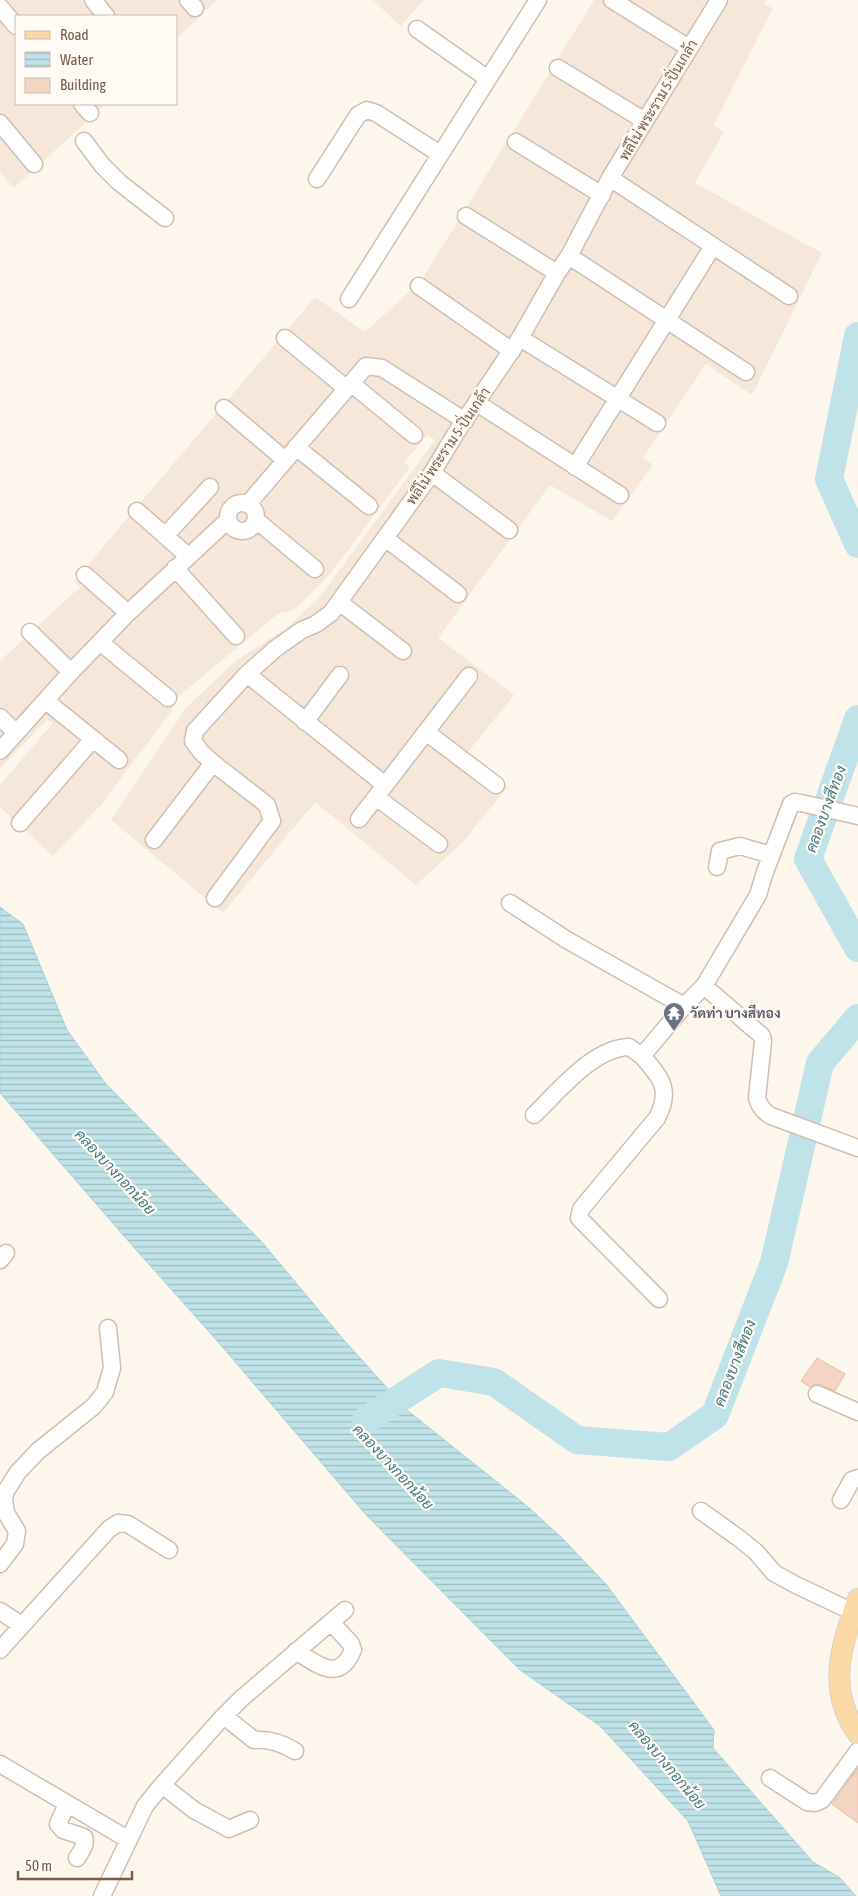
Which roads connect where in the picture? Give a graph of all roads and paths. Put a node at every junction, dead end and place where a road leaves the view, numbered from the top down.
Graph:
1 (93, 0) edge
2 (537, 0) edge
3 (612, 0) edge
4 (719, 0) edge
5 (0, 7) edge
6 (105, 15) edge
7 (15, 25) edge
8 (417, 29) dead end
9 (689, 48) junction
10 (558, 68) dead end
11 (488, 79) junction
12 (645, 121) junction
13 (0, 123) edge
14 (84, 142) dead end
15 (516, 142) dead end
16 (440, 154) junction
17 (34, 164) dead end
18 (610, 178) junction
19 (317, 179) dead end
20 (602, 195) junction
21 (466, 216) dead end
22 (165, 218) dead end
23 (713, 246) junction
24 (569, 256) junction
25 (557, 273) junction
26 (419, 286) dead end
27 (789, 296) dead end
28 (349, 299) dead end
29 (666, 319) junction
30 (285, 338) dead end
31 (516, 344) junction
32 (746, 372) dead end
33 (349, 386) junction
34 (617, 398) junction
35 (477, 403) junction
36 (224, 408) dead end
37 (465, 421) junction
38 (657, 423) dead end
39 (414, 435) dead end
40 (296, 447) junction
41 (285, 460) junction
42 (576, 467) junction
43 (432, 473) junction
44 (210, 487) dead end
45 (620, 495) dead end
46 (248, 504) junction
47 (369, 506) dead end
48 (137, 511) dead end
49 (228, 520) junction
50 (256, 520) junction
51 (509, 530) dead end
52 (165, 536) junction
53 (385, 538) junction
54 (188, 556) junction
55 (175, 568) junction
56 (315, 569) dead end
57 (85, 575) dead end
58 (458, 594) dead end
59 (339, 602) junction
60 (128, 614) junction
61 (30, 632) dead end
62 (236, 636) dead end
63 (101, 643) junction
64 (404, 651) dead end
65 (71, 672) junction
66 (247, 674) junction
67 (340, 675) dead end
68 (469, 676) dead end
69 (168, 698) dead end
70 (46, 701) junction
71 (0, 717) edge
72 (305, 722) junction
73 (426, 732) junction
74 (16, 733) junction
75 (93, 739) junction
76 (0, 751) edge
77 (119, 760) dead end
78 (213, 763) junction
79 (496, 785) dead end
80 (381, 791) junction
81 (858, 816) edge
82 (359, 819) dead end
83 (20, 823) dead end
84 (154, 840) dead end
85 (439, 844) dead end
86 (772, 855) junction
87 (717, 867) dead end
88 (215, 898) dead end
89 (510, 903) dead end
90 (704, 986) junction
91 (684, 1006) junction
92 (642, 1056) junction
93 (534, 1115) dead end
94 (858, 1148) edge
95 (659, 1299) dead end
96 (108, 1328) dead end
97 (817, 1394) dead end
98 (858, 1412) edge
99 (858, 1478) edge
100 (841, 1500) dead end
101 (701, 1510) dead end
102 (169, 1550) dead end
103 (0, 1564) edge
104 (856, 1606) edge
105 (345, 1610) dead end
106 (0, 1611) edge
107 (331, 1622) junction
108 (22, 1625) junction
109 (0, 1650) edge
110 (296, 1651) junction
111 (224, 1716) junction
112 (858, 1734) edge
113 (295, 1751) dead end
114 (858, 1751) edge
115 (0, 1764) edge
116 (770, 1778) dead end
117 (162, 1785) junction
118 (67, 1804) junction
119 (250, 1820) dead end
120 (129, 1840) junction
121 (77, 1858) dead end
122 (102, 1896) edge

1 - 6 street
2 - 11 street
3 - 9 street
4 - 9 street, พลีโน่ พระราม 5-ปิ่นเกล้า
5 - 7 street
8 - 11 street
9 - 12 street, พลีโน่ พระราม 5-ปิ่นเกล้า
10 - 12 street
11 - 16 street
12 - 18 street, พลีโน่ พระราม 5-ปิ่นเกล้า
13 - 17 street
14 - 22 street
15 - 20 street
16 - 19 street
16 - 28 street
18 - 20 street, พลีโน่ พระราม 5-ปิ่นเกล้า
18 - 23 street
20 - 24 street, พลีโน่ พระราม 5-ปิ่นเกล้า
21 - 25 street
23 - 27 street
23 - 29 street
24 - 25 street, พลีโน่ พระราม 5-ปิ่นเกล้า
24 - 29 street
25 - 31 street, พลีโน่ พระราม 5-ปิ่นเกล้า
26 - 31 street
29 - 32 street
29 - 34 street
30 - 33 street
31 - 34 street
31 - 35 street, พลีโน่ พระราม 5-ปิ่นเกล้า
33 - 37 street
33 - 39 street
33 - 40 street
34 - 38 street
34 - 42 street
35 - 37 street, พลีโน่ พระราม 5-ปิ่นเกล้า
35 - 42 street
36 - 41 street
37 - 43 street, พลีโน่ พระราม 5-ปิ่นเกล้า
40 - 41 street
40 - 47 street
41 - 46 street
42 - 45 street
43 - 51 street
43 - 53 street, พลีโน่ พระราม 5-ปิ่นเกล้า
44 - 52 street
46 - 49 street
46 - 50 street
48 - 52 street
49 - 50 street
49 - 54 street
50 - 56 street
52 - 54 street
53 - 58 street
53 - 59 street, พลีโน่ พระราม 5-ปิ่นเกล้า
54 - 55 street
55 - 60 street
55 - 62 street
57 - 60 street
59 - 64 street
59 - 66 street, พลีโน่ พระราม 5-ปิ่นเกล้า
60 - 63 street
61 - 65 street
63 - 65 street
63 - 69 street
65 - 70 street
66 - 72 street
66 - 78 street, พลีโน่ พระราม 5-ปิ่นเกล้า
67 - 72 street
68 - 73 street
70 - 74 street
70 - 75 street
71 - 74 street
72 - 80 street
73 - 79 street
73 - 80 street
74 - 76 street
75 - 77 street
75 - 83 street
78 - 84 street
78 - 88 street, พลีโน่ พระราม 5-ปิ่นเกล้า
80 - 82 street
80 - 85 street
81 - 86 street
86 - 87 street
86 - 90 street
89 - 91 street
90 - 91 street
90 - 94 street
91 - 92 street
92 - 93 street
92 - 95 street
96 - 103 street
97 - 98 street
99 - 100 street
101 - 104 street
102 - 108 street
104 - 112 main road
105 - 107 street
106 - 108 street
107 - 110 street
107 - 110 street
108 - 109 street
110 - 111 street
111 - 113 street
111 - 117 street
114 - 116 street
115 - 118 street
117 - 119 street
117 - 120 street
118 - 120 street
118 - 121 street
120 - 122 street

